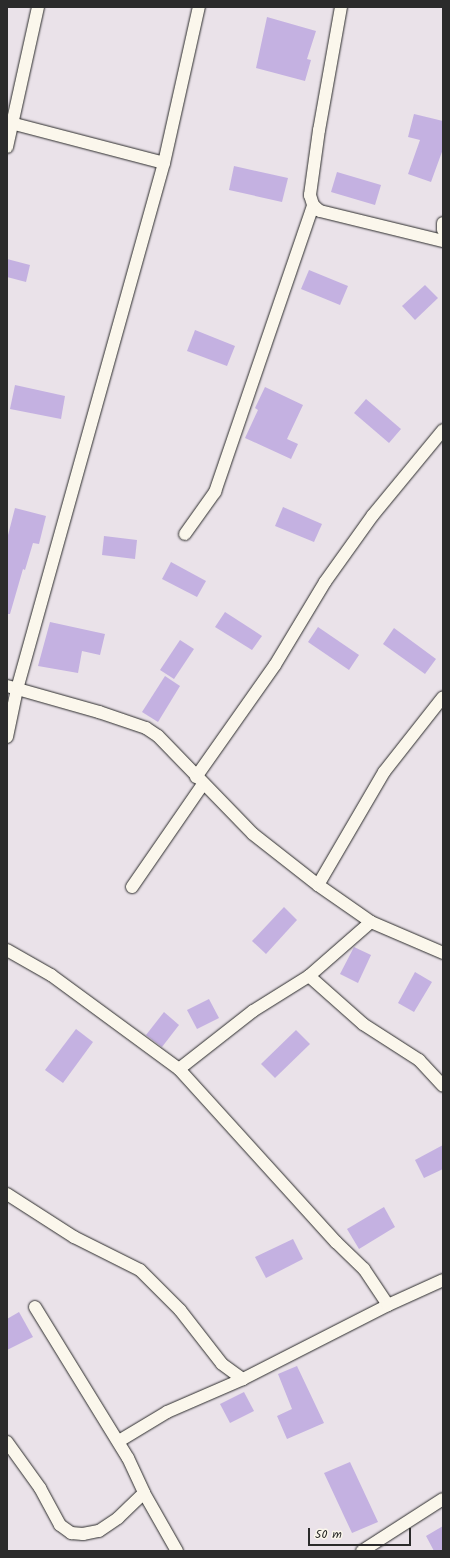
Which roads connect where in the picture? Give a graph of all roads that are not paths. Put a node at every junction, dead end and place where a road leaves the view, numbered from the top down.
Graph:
1 (38, 7) edge
2 (199, 7) edge
3 (341, 7) edge
4 (10, 123) edge
5 (7, 147) edge
6 (164, 163) junction
7 (313, 205) junction
8 (443, 223) edge
9 (443, 230) edge
10 (443, 241) edge
11 (443, 430) edge
12 (185, 534) dead end
13 (12, 688) edge
14 (443, 697) edge
15 (7, 737) edge
16 (200, 780) junction
17 (318, 885) junction
18 (132, 886) dead end
19 (370, 922) junction
20 (7, 950) edge
21 (442, 951) edge
22 (309, 976) junction
23 (179, 1069) junction
24 (443, 1086) edge
25 (7, 1194) edge
26 (443, 1280) edge
27 (388, 1305) junction
28 (35, 1307) dead end
29 (222, 1364) junction
30 (243, 1379) junction
31 (223, 1387) junction
32 (118, 1441) junction
33 (7, 1442) edge
34 (144, 1493) junction
35 (443, 1499) edge
36 (177, 1551) edge
37 (362, 1551) edge

1 - 4 street
2 - 6 street
3 - 7 street
4 - 5 street
4 - 6 street
6 - 13 street
7 - 10 street
7 - 12 street
8 - 9 street
11 - 16 street
13 - 15 street
13 - 16 street
14 - 17 street
16 - 17 street
16 - 18 street
17 - 19 street
19 - 21 street
19 - 22 street
20 - 23 street
22 - 23 street
22 - 24 street
23 - 27 street
25 - 29 street
26 - 27 street
27 - 30 street
28 - 32 street
29 - 30 street
29 - 31 street
30 - 31 street
31 - 32 street
32 - 34 street
33 - 34 street
34 - 36 street
35 - 37 street

